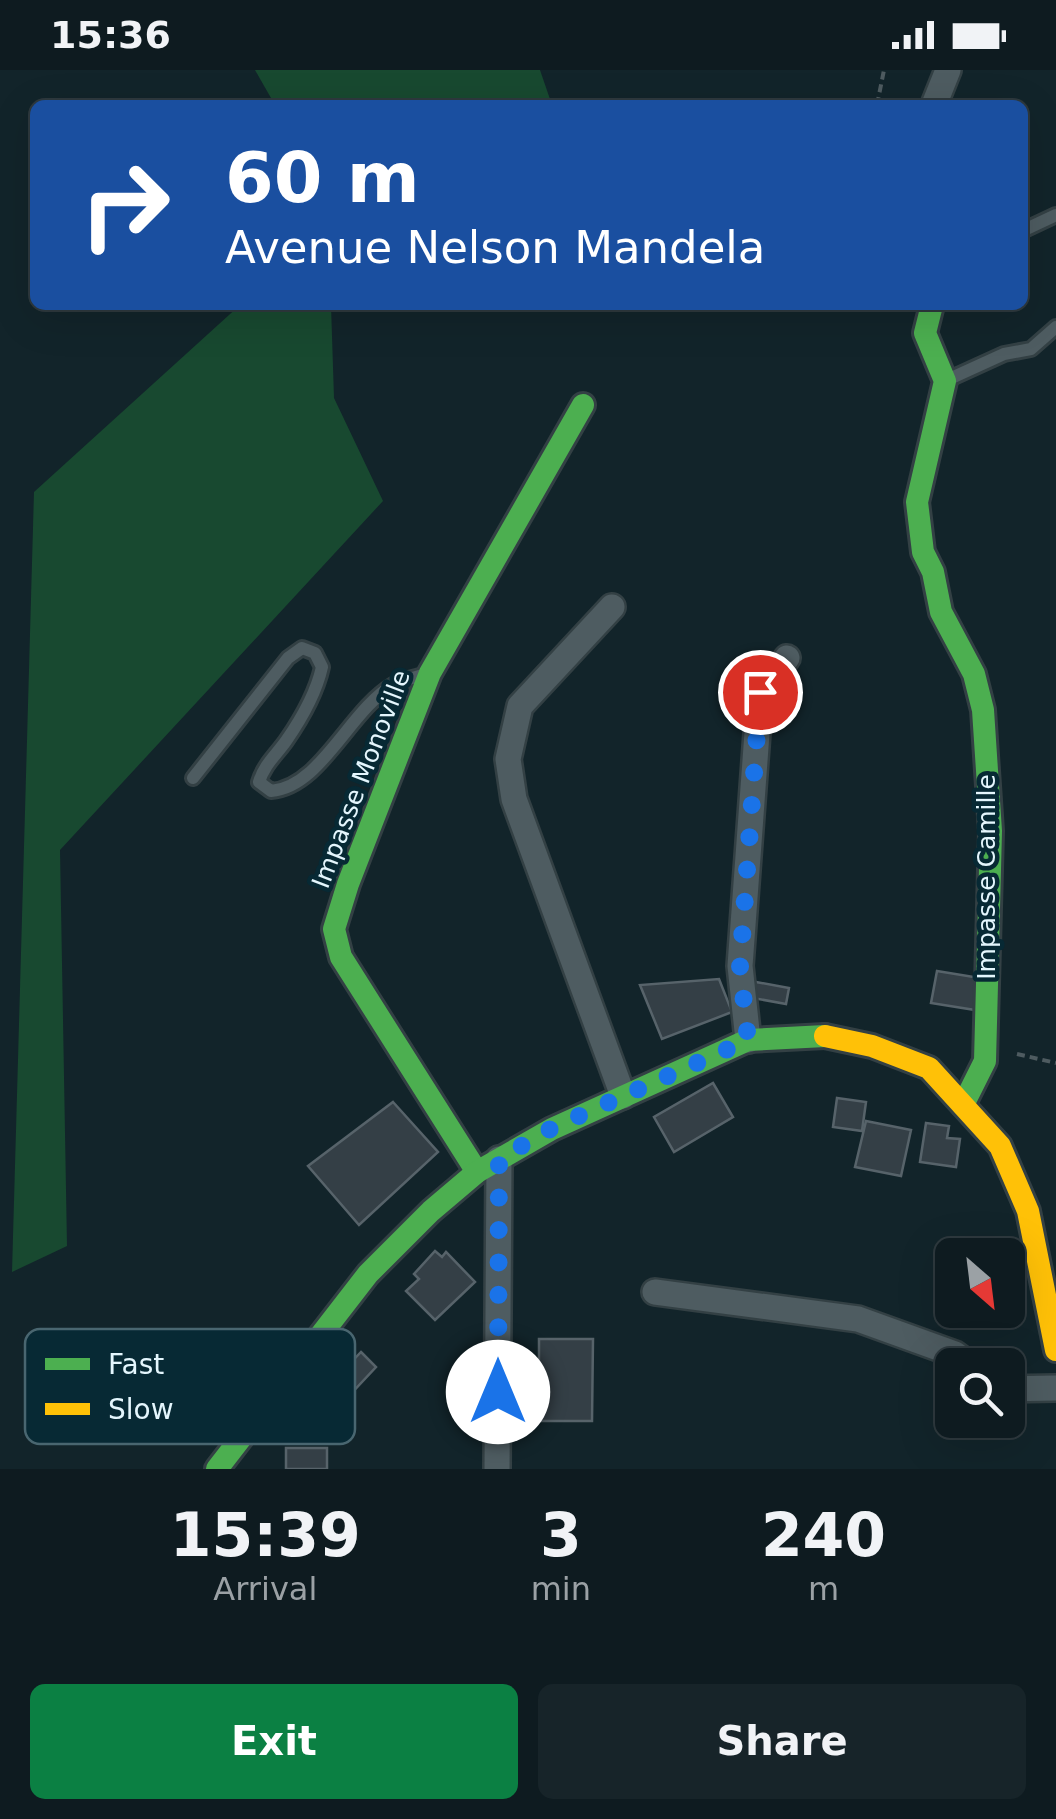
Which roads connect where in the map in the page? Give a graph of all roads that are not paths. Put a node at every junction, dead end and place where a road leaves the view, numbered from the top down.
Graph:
1 (948, 70) edge
2 (936, 100) edge
3 (1056, 214) edge
4 (1028, 228) edge
5 (931, 310) edge
6 (1056, 327) edge
7 (944, 381) junction
8 (583, 405) dead end
9 (612, 606) dead end
10 (786, 658) dead end
11 (430, 673) junction
12 (193, 778) dead end
13 (748, 1040) junction
14 (622, 1096) junction
15 (963, 1104) junction
16 (488, 1165) junction
17 (655, 1292) dead end
18 (326, 1329) edge
19 (938, 1348) edge
20 (1056, 1350) edge
21 (1056, 1388) edge
22 (1025, 1389) edge
23 (238, 1444) edge
24 (220, 1467) edge
25 (497, 1469) edge

1 - 2 street
3 - 4 lane
5 - 7 street
6 - 7 lane
7 - 15 street, Impasse Camille
8 - 11 street, Impasse Monoville
9 - 14 street
10 - 13 street
11 - 12 lane
11 - 16 street, Impasse Monoville
13 - 14 street
13 - 15 street
14 - 16 street
15 - 20 street
16 - 18 street
16 - 25 street
17 - 19 street
21 - 22 street
23 - 24 street

